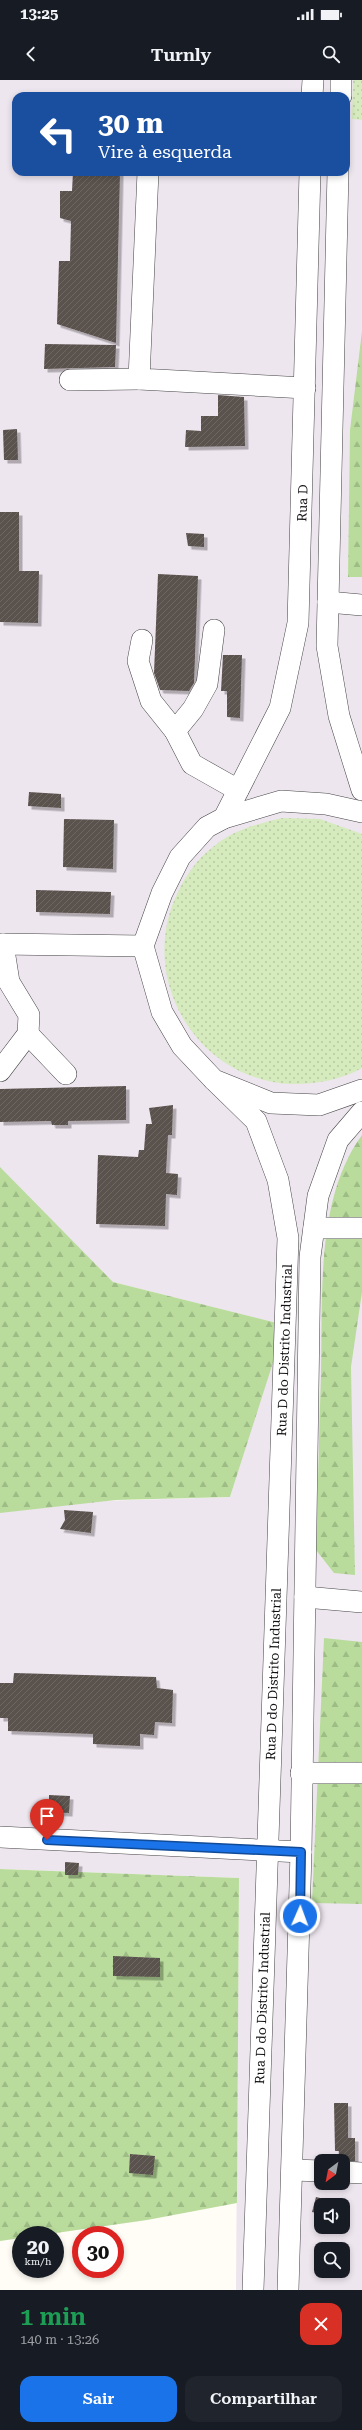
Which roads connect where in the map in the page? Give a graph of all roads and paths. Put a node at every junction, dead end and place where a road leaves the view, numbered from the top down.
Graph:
1 (313, 80) edge
2 (341, 80) edge
3 (312, 92) edge
4 (341, 92) edge
5 (148, 176) edge
6 (310, 176) edge
7 (338, 176) edge
8 (305, 362) junction
9 (333, 363) junction
10 (139, 379) junction
11 (70, 380) dead end
12 (305, 388) junction
13 (328, 602) junction
14 (362, 605) edge
15 (214, 630) dead end
16 (142, 640) dead end
17 (175, 731) junction
18 (238, 790) junction
19 (362, 790) edge
20 (362, 812) edge
21 (224, 818) junction
22 (2, 944) edge
23 (143, 946) junction
24 (28, 1034) junction
25 (0, 1071) edge
26 (66, 1074) dead end
27 (214, 1080) junction
28 (362, 1090) edge
29 (362, 1112) edge
30 (314, 1228) junction
31 (362, 1228) edge
32 (305, 1597) junction
33 (362, 1602) edge
34 (301, 1773) junction
35 (362, 1773) edge
36 (0, 1837) edge
37 (266, 1851) junction
38 (301, 1852) junction
39 (293, 2170) junction
40 (314, 2171) edge
41 (350, 2172) edge
42 (362, 2173) edge
43 (253, 2290) edge
44 (288, 2290) edge

1 - 3 street
2 - 4 street
5 - 10 street
6 - 8 street, Rua D
7 - 9 street
8 - 9 street
8 - 12 street, Rua D
9 - 13 street
10 - 11 street
10 - 12 street
12 - 18 street, Rua D
13 - 14 street
13 - 19 street
15 - 17 street
16 - 17 street
17 - 18 street
18 - 21 street, Rua D
20 - 21 street
21 - 23 street
22 - 23 street
22 - 24 street
23 - 27 street, Rua D do Distrito Industrial
24 - 25 street
24 - 26 street
27 - 28 street
27 - 37 street, Rua D do Distrito Industrial
29 - 30 street, Rua D do Distrito Industrial
30 - 31 street
30 - 32 street, Rua D do Distrito Industrial
32 - 33 street
32 - 34 street, Rua D do Distrito Industrial
34 - 35 street
34 - 38 street, Rua D do Distrito Industrial
36 - 37 street
37 - 38 street
37 - 43 street, Rua D do Distrito Industrial
38 - 39 street, Rua D do Distrito Industrial
39 - 40 street
39 - 44 street, Rua D do Distrito Industrial
41 - 42 street

